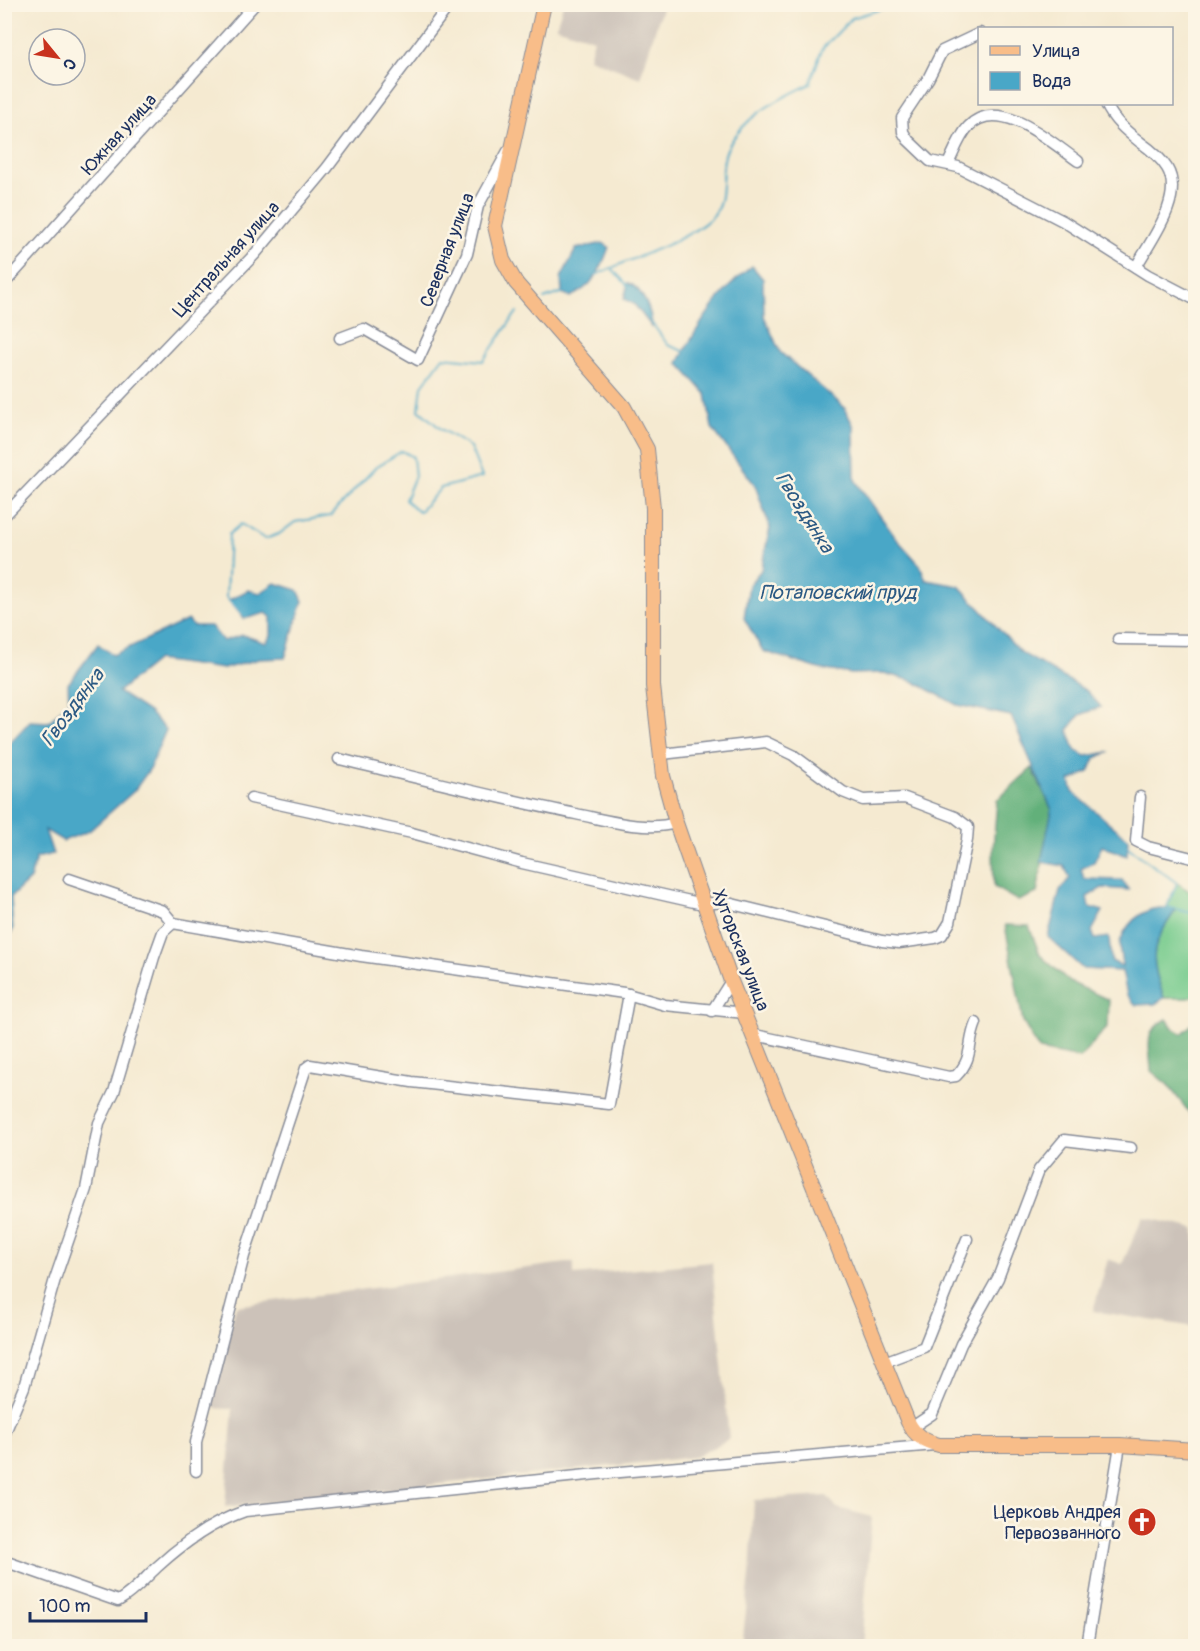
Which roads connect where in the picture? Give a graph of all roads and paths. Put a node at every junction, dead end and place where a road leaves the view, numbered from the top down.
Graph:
1 (255, 4) edge
2 (450, 4) edge
3 (544, 4) edge
4 (978, 34) edge
5 (1107, 105) edge
6 (516, 138) junction
7 (1078, 161) dead end
8 (948, 164) junction
9 (1136, 267) junction
10 (4, 284) edge
11 (1196, 300) edge
12 (340, 338) dead end
13 (4, 516) edge
14 (1118, 639) dead end
15 (1196, 640) edge
16 (662, 754) junction
17 (339, 759) dead end
18 (1140, 797) dead end
19 (251, 798) dead end
20 (676, 823) junction
21 (1196, 859) edge
22 (69, 879) dead end
23 (703, 904) junction
24 (173, 923) junction
25 (732, 981) junction
26 (629, 994) junction
27 (712, 1011) junction
28 (745, 1013) junction
29 (976, 1023) dead end
30 (755, 1035) junction
31 (1131, 1148) dead end
32 (967, 1239) dead end
33 (884, 1362) junction
34 (909, 1425) junction
35 (4, 1435) edge
36 (939, 1445) junction
37 (1120, 1445) junction
38 (897, 1449) junction
39 (1196, 1450) edge
40 (196, 1471) dead end
41 (4, 1561) edge
42 (1087, 1647) edge

1 - 10 street, Южная улица
2 - 13 street, Центральная улица
3 - 6 main road, Хуторская улица
4 - 8 street
5 - 9 street
6 - 12 street, Северная улица
6 - 16 main road, Хуторская улица
7 - 8 street
8 - 9 street
9 - 11 street
14 - 15 street
16 - 20 main road, Хуторская улица
16 - 23 street
17 - 20 street
18 - 21 street
19 - 23 street
20 - 23 main road, Хуторская улица
22 - 24 street
23 - 25 main road, Хуторская улица
24 - 26 street
24 - 35 street
25 - 27 street
25 - 28 main road, Хуторская улица
26 - 27 street
26 - 40 street
27 - 28 street
28 - 30 main road, Хуторская улица
29 - 30 street
30 - 33 main road, Хуторская улица
31 - 34 street
32 - 33 street
33 - 34 main road, Хуторская улица
34 - 36 main road
34 - 38 street
36 - 37 main road
36 - 38 street
37 - 39 main road
37 - 42 street
38 - 41 street

